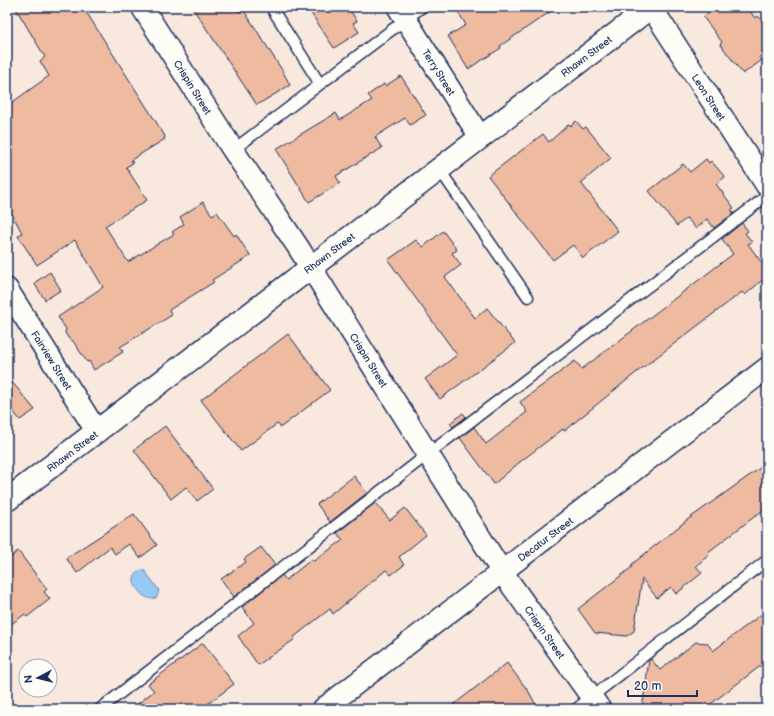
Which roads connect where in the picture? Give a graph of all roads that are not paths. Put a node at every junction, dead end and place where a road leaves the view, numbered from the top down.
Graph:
1 (142, 7) edge
2 (271, 7) edge
3 (422, 7) edge
4 (651, 7) edge
5 (402, 13) edge
6 (320, 84) junction
7 (480, 137) junction
8 (233, 150) junction
9 (439, 169) junction
10 (767, 186) edge
11 (767, 196) edge
12 (310, 267) junction
13 (7, 289) edge
14 (528, 297) dead end
15 (767, 368) edge
16 (97, 432) junction
17 (428, 454) junction
18 (7, 500) edge
19 (767, 560) edge
20 (502, 572) junction
21 (589, 705) edge
22 (100, 709) edge
23 (323, 709) edge

1 - 8 street, Crispin Street
2 - 6 lane
3 - 5 lane
4 - 7 main road, Rhawn Street
4 - 10 street, Leon Street
5 - 6 lane
5 - 7 street, Terry Street
6 - 8 lane
7 - 9 main road, Rhawn Street
8 - 12 street, Crispin Street
9 - 12 main road, Rhawn Street
9 - 14 lane
11 - 17 lane
12 - 16 main road, Rhawn Street
12 - 17 street, Crispin Street
13 - 16 street, Fairview Street
15 - 20 street, Decatur Street
16 - 18 main road, Rhawn Street
17 - 20 street, Crispin Street
17 - 22 lane
19 - 21 lane
20 - 21 street, Crispin Street
20 - 23 street, Decatur Street

